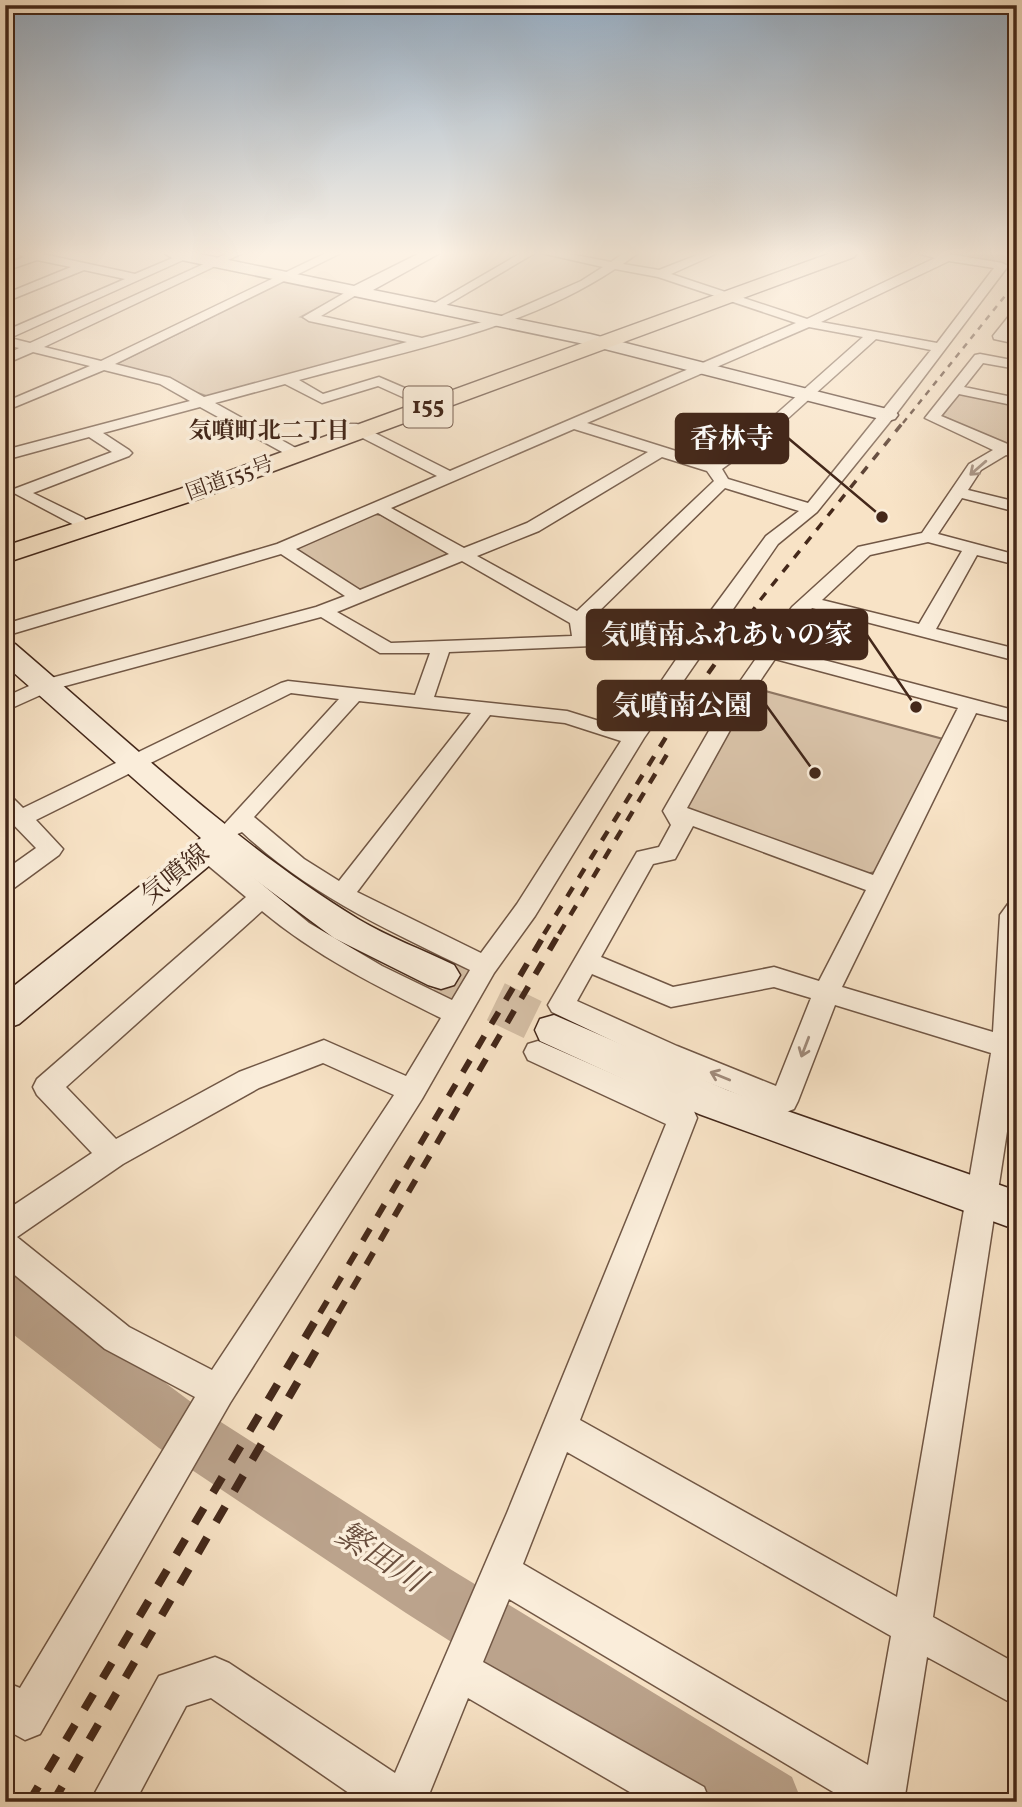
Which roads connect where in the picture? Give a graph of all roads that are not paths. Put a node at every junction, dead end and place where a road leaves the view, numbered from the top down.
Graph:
1 (55, 337) edge
2 (161, 337) edge
3 (403, 337) edge
4 (441, 337) edge
5 (575, 337) edge
6 (609, 337) edge
7 (774, 337) edge
8 (870, 337) edge
9 (886, 337) edge
10 (947, 337) edge
11 (5, 339) edge
12 (424, 342) junction
13 (596, 342) junction
14 (939, 347) junction
15 (32, 348) junction
16 (5, 360) edge
17 (1017, 365) edge
18 (103, 366) junction
19 (701, 368) junction
20 (287, 379) junction
21 (955, 389) junction
22 (807, 394) junction
23 (205, 401) junction
24 (423, 401) junction
25 (1017, 402) edge
26 (5, 407) edge
27 (888, 415) junction
28 (574, 424) junction
29 (357, 429) junction
30 (91, 432) junction
31 (294, 452) junction
32 (1011, 452) edge
33 (660, 453) junction
34 (5, 455) edge
35 (718, 475) junction
36 (450, 477) junction
37 (958, 492) junction
38 (377, 507) junction
39 (1017, 507) edge
40 (811, 509) junction
41 (78, 522) junction
42 (928, 537) junction
43 (5, 546) edge
44 (283, 548) junction
45 (972, 549) junction
46 (5, 555) edge
47 (462, 555) junction
48 (1017, 560) edge
49 (357, 597) junction
50 (808, 602) junction
51 (323, 611) junction
52 (581, 629) junction
53 (5, 630) edge
54 (925, 631) junction
55 (702, 636) junction
56 (442, 646) junction
57 (5, 650) edge
58 (770, 652) junction
59 (1017, 655) edge
60 (47, 685) junction
61 (353, 695) junction
62 (422, 702) junction
63 (5, 705) edge
64 (970, 705) junction
65 (485, 708) junction
66 (1017, 717) edge
67 (633, 738) junction
68 (135, 762) junction
69 (13, 811) edge
70 (674, 811) junction
71 (223, 836) junction
72 (5, 882) edge
73 (880, 886) junction
74 (342, 895) junction
75 (261, 898) junction
76 (1017, 910) edge
77 (586, 961) junction
78 (485, 966) junction
79 (442, 975) tunnel mouth
80 (826, 993) junction
81 (5, 1014) edge
82 (457, 1014) junction
83 (551, 1029) junction
84 (1011, 1049) edge
85 (412, 1091) junction
86 (113, 1155) junction
87 (999, 1205) edge
88 (5, 1228) edge
89 (5, 1247) edge
90 (218, 1391) junction
91 (559, 1428) junction
92 (500, 1573) junction
93 (910, 1626) junction
94 (460, 1669) junction
95 (1017, 1686) edge
96 (5, 1702) edge
97 (677, 1798) edge
98 (111, 1802) edge
99 (402, 1802) edge

1 - 15 street
2 - 18 street
3 - 12 street
4 - 12 street
5 - 13 street
6 - 13 highway, 国道155号 / 155
7 - 19 street
8 - 22 street
9 - 14 street
10 - 14 street
11 - 15 street
12 - 20 street
13 - 19 street
13 - 24 highway, 国道155号 / 155
13 - 29 highway, 国道155号 / 155
14 - 27 street
15 - 16 street
15 - 18 street
17 - 21 street
18 - 23 street
18 - 26 street
19 - 22 street
19 - 28 street
20 - 23 street
20 - 24 street
21 - 25 street
21 - 32 street
22 - 27 street
22 - 35 street
23 - 30 street
23 - 31 street
24 - 29 highway, 国道155号 / 155
27 - 40 street
28 - 33 street
28 - 36 street
29 - 31 highway, 国道155号 / 155
29 - 36 street
30 - 34 street
30 - 41 street
31 - 41 highway, 国道155号 / 155
31 - 46 highway, 国道155号 / 155
32 -> 37 street
33 - 35 street
33 - 47 street
35 - 40 street
35 - 52 street
36 - 38 street
37 - 39 street
37 - 42 street
38 - 44 street
38 - 47 street
40 - 55 street
41 - 43 highway, 国道155号 / 155
42 - 45 street
42 - 50 street
44 - 49 street
44 - 53 street
45 - 48 street
45 - 54 street
47 - 49 street
47 - 52 street
49 - 51 street
50 - 54 street
50 - 58 street
51 - 56 street
51 - 60 street
52 - 55 street
52 - 56 street
54 - 59 street
55 - 67 street
56 - 62 street
57 - 60 street, 気噴線
58 - 64 street
58 - 70 street
60 - 63 street
60 - 68 street, 気噴線
61 - 62 street
61 - 68 street
61 - 71 street
62 - 65 street
64 - 66 street
64 - 73 street
65 - 67 street
65 - 74 street
67 - 78 street
68 - 69 street
68 - 71 street, 気噴線
69 - 72 street
70 - 73 street
70 - 77 street
71 - 74 street
71 - 75 street
71 - 79 street
71 - 81 street, 気噴線
73 - 80 street
74 - 78 street
75 - 82 street
75 - 86 street
76 - 84 street
77 - 80 street
77 - 83 street
78 - 82 street
80 -> 83 street
80 - 84 street
82 - 85 street
83 - 87 street
83 - 91 street
84 - 87 street
85 - 86 street
85 - 90 street
86 - 88 street
87 - 93 street
89 - 90 street
90 - 96 street
91 - 92 street
91 - 93 street
92 - 93 street
92 - 94 street
93 - 95 street
94 - 97 street
94 - 99 street
98 - 99 street

